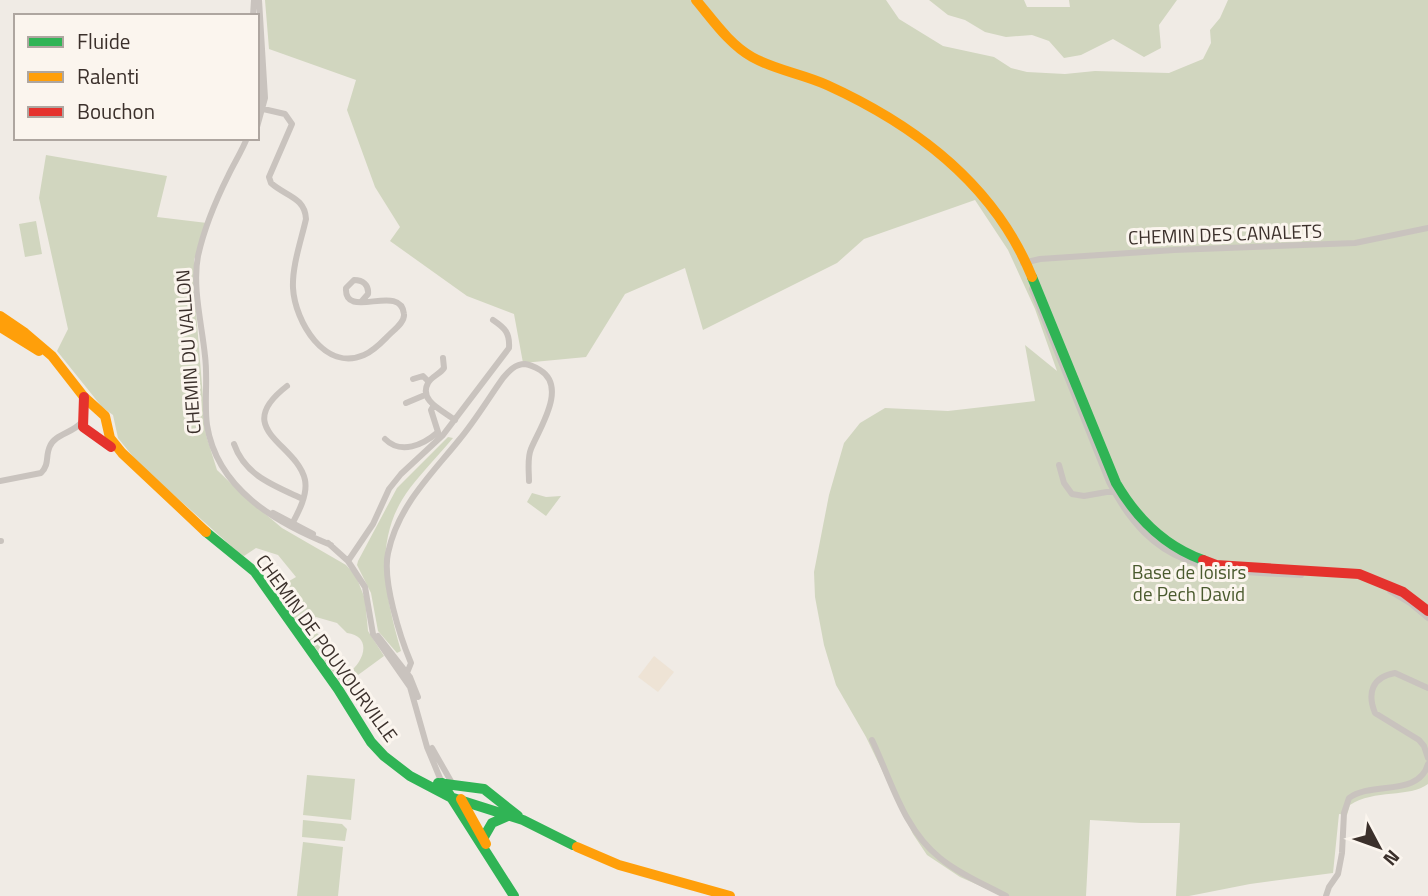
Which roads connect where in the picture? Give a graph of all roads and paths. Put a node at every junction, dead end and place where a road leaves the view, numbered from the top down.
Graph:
1 (259, 0) edge
2 (696, 0) edge
3 (259, 69) edge
4 (260, 110) edge
5 (248, 140) edge
6 (1428, 228) edge
7 (1024, 262) junction
8 (368, 290) junction
9 (380, 300) junction
10 (361, 302) junction
11 (0, 316) edge
12 (493, 320) dead end
13 (0, 327) edge
14 (443, 358) dead end
15 (60, 365) junction
16 (413, 379) dead end
17 (428, 381) junction
18 (287, 386) dead end
19 (425, 395) junction
20 (84, 397) junction
21 (407, 403) dead end
22 (435, 404) junction
23 (98, 412) junction
24 (84, 418) junction
25 (455, 421) junction
26 (107, 426) junction
27 (74, 431) junction
28 (86, 432) junction
29 (97, 435) junction
30 (384, 439) dead end
31 (234, 444) dead end
32 (1059, 465) dead end
33 (145, 473) junction
34 (0, 481) edge
35 (529, 481) dead end
36 (1116, 491) junction
37 (303, 499) junction
38 (291, 526) junction
39 (348, 561) junction
40 (1428, 611) edge
41 (1428, 618) edge
42 (402, 670) junction
43 (1428, 688) edge
44 (872, 740) dead end
45 (1428, 758) edge
46 (1428, 764) edge
47 (424, 782) junction
48 (447, 783) junction
49 (450, 797) junction
50 (462, 800) junction
51 (509, 816) junction
52 (523, 820) junction
53 (484, 837) junction
54 (488, 853) junction
55 (705, 892) edge
56 (514, 896) edge
57 (730, 896) edge
58 (1006, 896) edge
59 (1326, 896) edge

1 - 4 street
2 - 7 street
3 - 4 street
4 - 9 street
5 - 38 street, CHEMIN DU VALLON
6 - 7 street, CHEMIN DES CANALETS
7 - 36 street
8 - 9 street
8 - 10 street
8 - 10 street
9 - 10 street
11 - 15 street, CHEMIN DE POUVOURVILLE
12 - 25 street
13 - 15 street, CHEMIN DE POUVOURVILLE
14 - 17 street
15 - 20 street, CHEMIN DE POUVOURVILLE
16 - 17 street
17 - 19 street
18 - 37 street
19 - 21 street
19 - 22 street
20 - 23 street, CHEMIN DE POUVOURVILLE
20 - 24 street
22 - 25 street
22 - 30 street
23 - 24 street
23 - 26 street, CHEMIN DE POUVOURVILLE
24 - 27 street
24 - 28 street
25 - 39 street
26 - 29 street
26 - 33 street, CHEMIN DE POUVOURVILLE
27 - 28 street
27 - 34 street
28 - 29 street, CHEMIN DE POUVOURVILLE
29 - 33 street, CHEMIN DE POUVOURVILLE
31 - 37 street
32 - 36 street
33 - 47 street, CHEMIN DE POUVOURVILLE
35 - 42 street
36 - 40 street
36 - 41 street
37 - 38 street
38 - 39 street, CHEMIN DU VALLON
39 - 42 street, CHEMIN DU VALLON
42 - 48 street, CHEMIN DU VALLON
43 - 45 street
44 - 58 street
46 - 59 street
47 - 48 street, CHEMIN DE POUVOURVILLE
47 - 49 street, CHEMIN DE POUVOURVILLE
48 - 49 street
48 - 50 street
48 - 52 street, CHEMIN DE POUVOURVILLE
49 - 50 street, CHEMIN DE POUVOURVILLE
49 - 54 street
50 - 51 street, CHEMIN DE POUVOURVILLE
50 - 53 street
51 - 52 street, CHEMIN DE POUVOURVILLE
51 - 53 street
52 - 55 street
53 - 54 street
54 - 56 street
55 - 57 street

